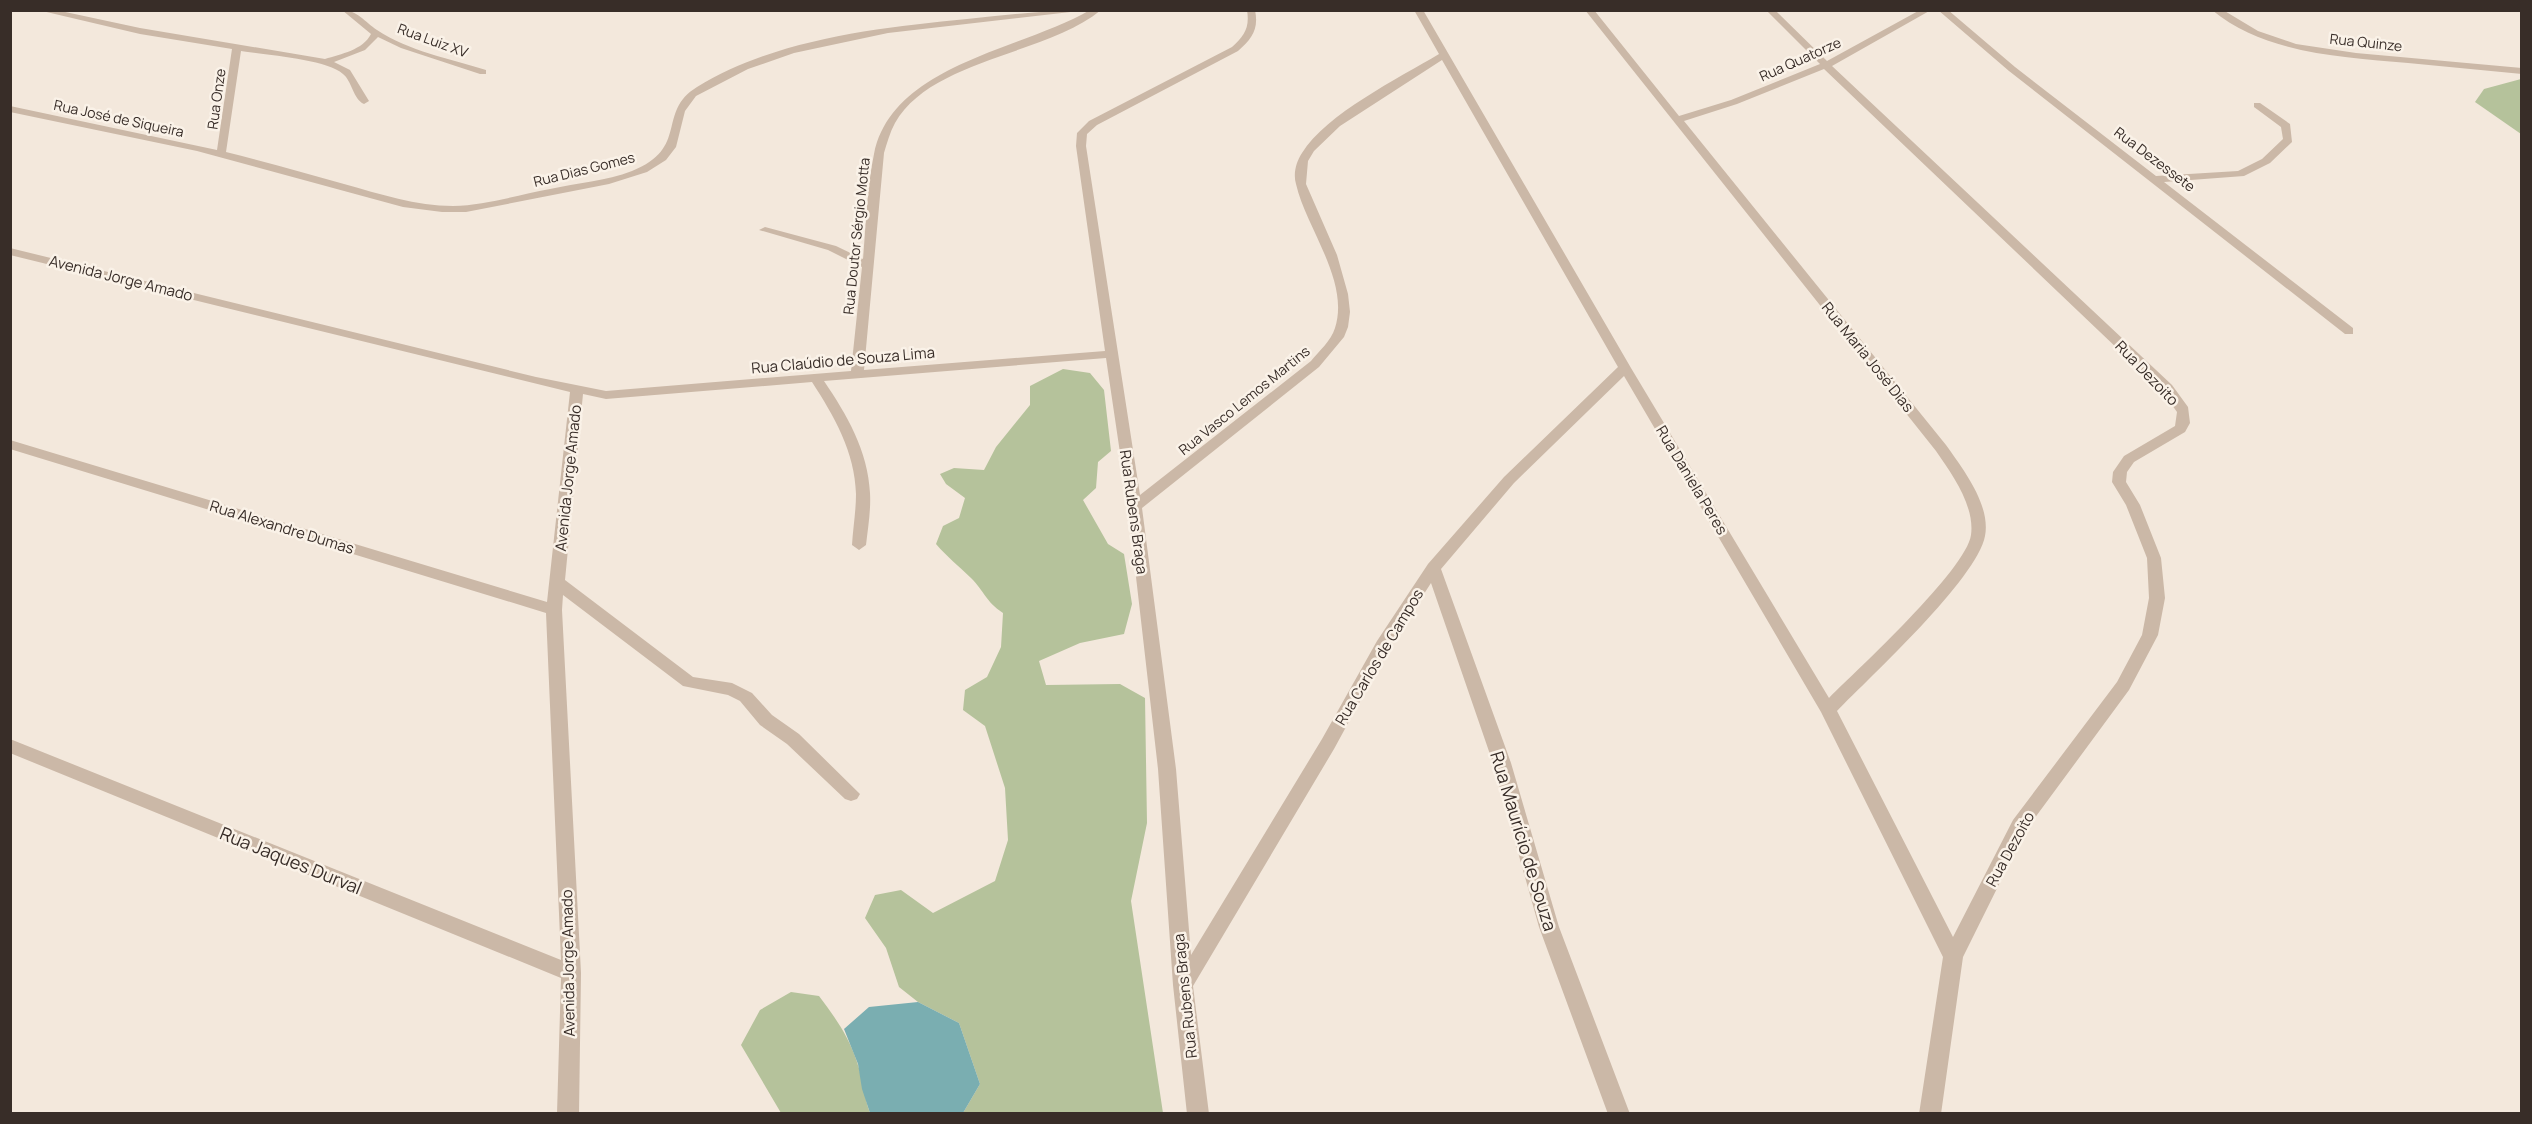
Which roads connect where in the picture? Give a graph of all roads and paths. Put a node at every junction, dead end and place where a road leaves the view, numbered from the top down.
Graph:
1 (42, 10) edge
2 (346, 10) edge
3 (1084, 10) edge
4 (1097, 10) edge
5 (1251, 10) edge
6 (1418, 10) edge
7 (1589, 10) edge
8 (1770, 10) edge
9 (1927, 10) edge
10 (1942, 10) edge
11 (2216, 10) edge
12 (376, 33) junction
13 (237, 47) junction
14 (1443, 55) junction
15 (326, 62) junction
16 (1826, 65) junction
17 (2522, 71) edge
18 (483, 72) dead end
19 (364, 101) dead end
20 (2257, 105) dead end
21 (10, 109) edge
22 (1677, 120) junction
23 (221, 154) junction
24 (2157, 179) junction
25 (765, 230) dead end
26 (10, 250) edge
27 (868, 266) junction
28 (2349, 331) dead end
29 (1111, 354) junction
30 (1625, 368) junction
31 (857, 376) junction
32 (816, 379) junction
33 (578, 391) junction
34 (10, 444) edge
35 (1135, 507) junction
36 (859, 545) dead end
37 (1433, 568) junction
38 (557, 582) junction
39 (554, 610) junction
40 (1828, 710) junction
41 (10, 746) edge
42 (851, 794) dead end
43 (1953, 957) junction
44 (571, 973) junction
45 (1183, 985) junction
46 (568, 1113) edge
47 (1198, 1113) edge
48 (1619, 1113) edge
49 (1930, 1113) edge

1 - 13 street
2 - 12 street, Rua Luiz XV
3 - 23 street, Rua Dias Gomes
4 - 27 street, Rua Doutor Sérgio Motta
5 - 29 street, Rua Rubens Braga
6 - 14 street, Rua Daniela Peres
7 - 22 street, Rua Maria José Dias
8 - 16 street, Rua Dezoito
9 - 16 street, Rua Quatorze
10 - 24 street, Rua Dezessete
11 - 17 street, Rua Quinze
12 - 15 street
12 - 18 street, Rua Luiz XV
13 - 15 street
13 - 23 street, Rua Onze
14 - 30 street, Rua Daniela Peres
14 - 35 street, Rua Vasco Lemos Martins
15 - 19 street
16 - 22 street, Rua Quatorze
16 - 43 street, Rua Dezoito
20 - 24 street
21 - 23 street, Rua José de Siqueira
22 - 40 street, Rua Maria José Dias
24 - 28 street, Rua Dezessete
25 - 27 street
26 - 33 street, Avenida Jorge Amado
27 - 31 street, Rua Doutor Sérgio Motta
29 - 31 street, Rua Claúdio de Souza Lima
29 - 35 street, Rua Rubens Braga
30 - 37 street, Rua Carlos de Campos
30 - 40 street, Rua Daniela Peres
31 - 32 street, Rua Claúdio de Souza Lima
32 - 33 street, Rua Claúdio de Souza Lima
32 - 36 street
33 - 38 street, Avenida Jorge Amado
34 - 39 street, Rua Alexandre Dumas
35 - 45 street, Rua Rubens Braga
37 - 45 street, Rua Carlos de Campos
37 - 48 street, Rua Maurício de Souza
38 - 39 street, Avenida Jorge Amado
38 - 42 street
39 - 44 street, Avenida Jorge Amado
40 - 43 street, Rua Daniela Peres
41 - 44 street, Rua Jaques Durval
43 - 49 street, Rua Dezoito
44 - 46 street, Avenida Jorge Amado
45 - 47 street, Rua Rubens Braga

